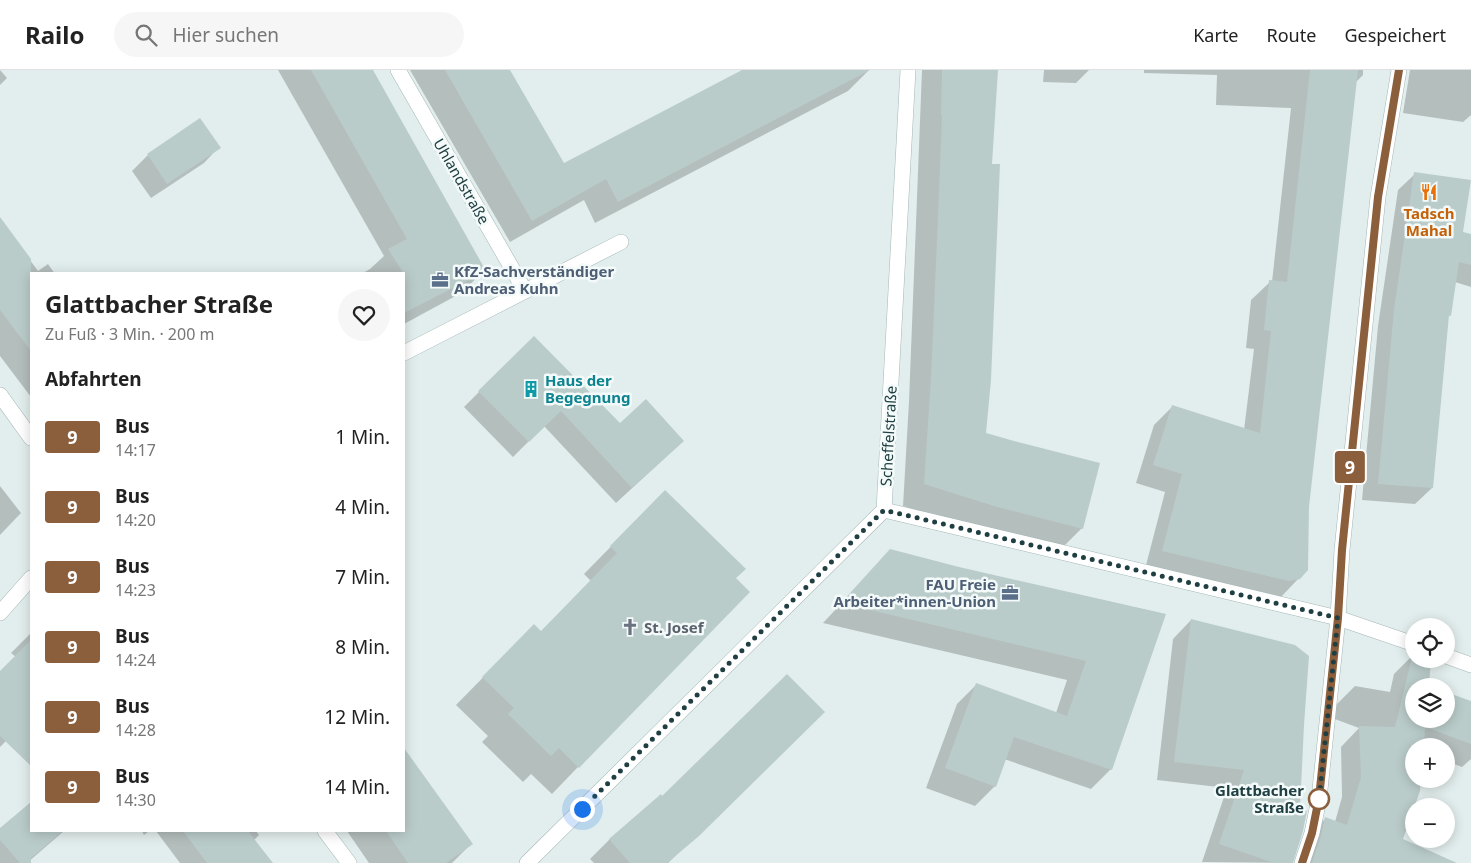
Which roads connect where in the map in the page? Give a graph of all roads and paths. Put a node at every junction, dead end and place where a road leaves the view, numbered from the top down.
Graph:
1 (398, 70) edge
2 (908, 70) edge
3 (1399, 70) edge
4 (621, 242) dead end
5 (525, 291) junction
6 (405, 353) edge
7 (0, 395) edge
8 (30, 437) edge
9 (884, 510) junction
10 (30, 579) edge
11 (0, 613) edge
12 (1338, 618) junction
13 (1405, 641) edge
14 (1455, 659) edge
15 (1471, 665) edge
16 (326, 832) edge
17 (349, 863) edge
18 (527, 863) edge
19 (1302, 863) edge

1 - 5 street, Uhlandstraße
2 - 9 street, Scheffelstraße
3 - 12 street
4 - 5 street
5 - 6 street
7 - 8 street
9 - 12 street
9 - 18 street
10 - 11 street
12 - 13 street
12 - 19 street
14 - 15 street
16 - 17 street

